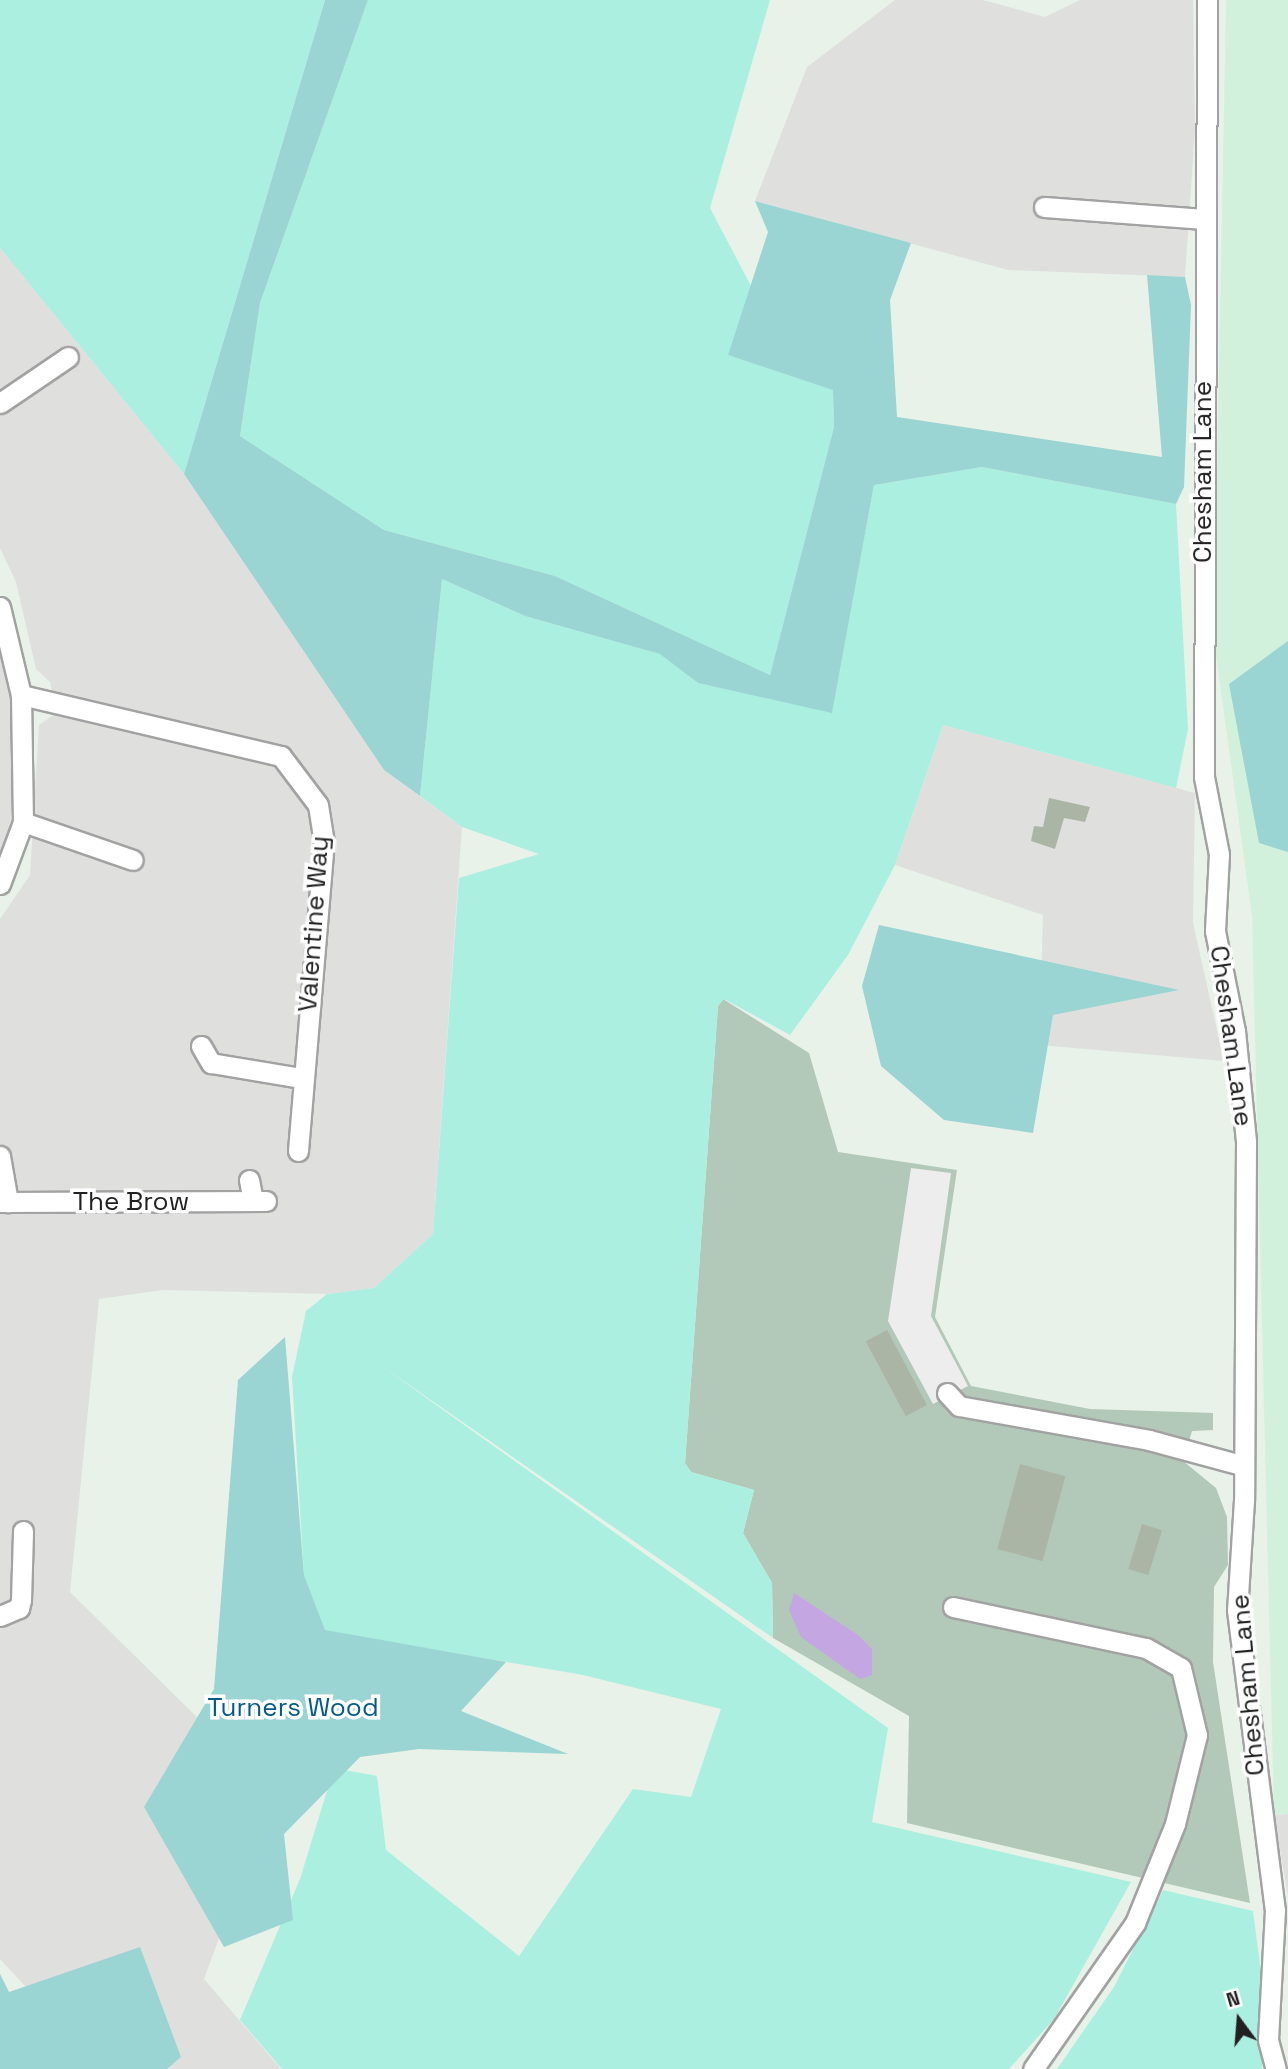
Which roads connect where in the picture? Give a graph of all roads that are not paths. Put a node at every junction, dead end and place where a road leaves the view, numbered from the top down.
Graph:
1 (1207, 0) edge
2 (1044, 207) dead end
3 (1205, 219) junction
4 (68, 357) dead end
5 (0, 404) edge
6 (0, 607) edge
7 (21, 695) junction
8 (23, 822) junction
9 (133, 860) dead end
10 (0, 884) edge
11 (201, 1046) dead end
12 (302, 1077) junction
13 (298, 1151) dead end
14 (0, 1156) edge
15 (249, 1181) dead end
16 (4, 1202) edge
17 (947, 1393) dead end
18 (1241, 1465) junction
19 (23, 1531) dead end
20 (953, 1607) dead end
21 (0, 1616) edge
22 (1033, 2069) edge
23 (1276, 2069) edge

1 - 3 street, Chesham Lane
2 - 3 street
3 - 18 street, Chesham Lane
4 - 5 street
6 - 7 street
7 - 8 street
7 - 12 street, Valentine Way
8 - 9 street
8 - 10 street
11 - 12 street
12 - 13 street, Valentine Way
14 - 16 street, The Brow
15 - 16 street, The Brow
17 - 18 street
18 - 23 street, Chesham Lane
19 - 21 street
20 - 22 street

